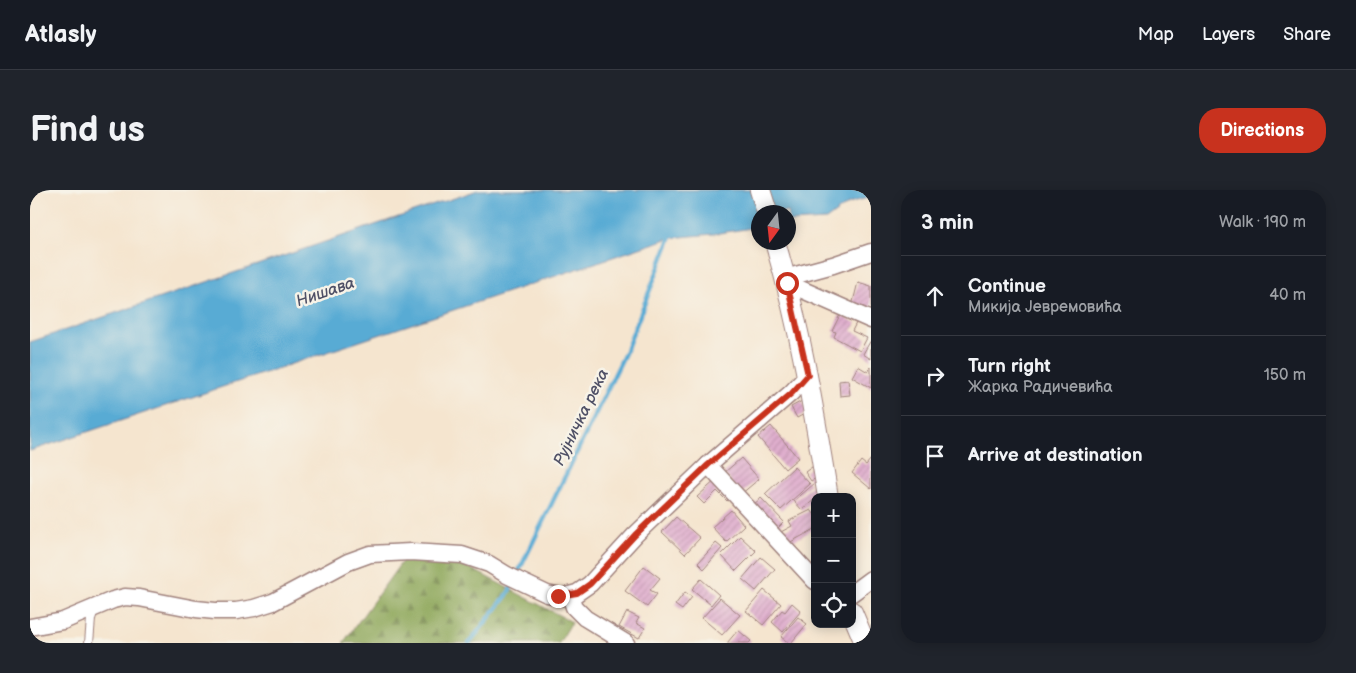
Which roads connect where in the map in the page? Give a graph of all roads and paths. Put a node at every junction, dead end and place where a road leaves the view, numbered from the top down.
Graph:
1 (760, 190) edge
2 (765, 205) edge
3 (777, 250) edge
4 (871, 252) edge
5 (786, 280) junction
6 (871, 320) edge
7 (808, 375) junction
8 (708, 465) junction
9 (827, 493) edge
10 (811, 577) edge
11 (871, 579) edge
12 (856, 590) edge
13 (570, 595) junction
14 (94, 609) junction
15 (856, 622) edge
16 (30, 627) edge
17 (89, 643) edge
18 (626, 643) edge
19 (865, 643) edge

1 - 2 street
3 - 5 street
4 - 5 street
5 - 6 street
5 - 7 street
7 - 8 street
7 - 9 street
8 - 10 street
8 - 13 street
11 - 12 street
13 - 14 street
13 - 18 street
14 - 16 street
14 - 17 lane
15 - 19 street

